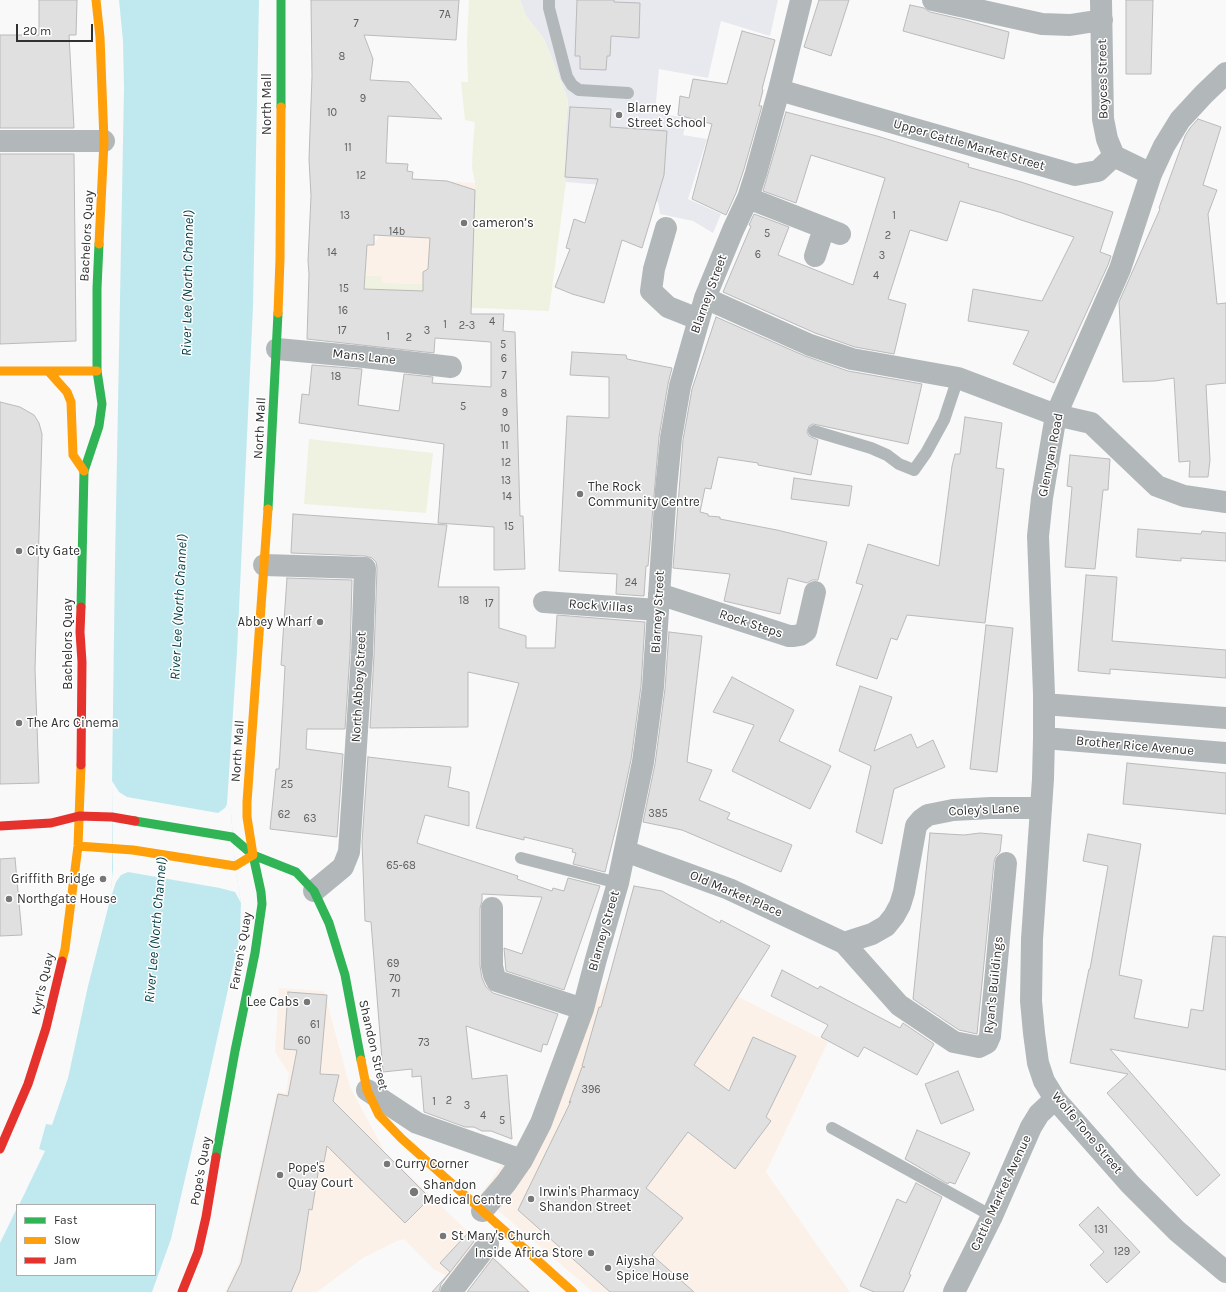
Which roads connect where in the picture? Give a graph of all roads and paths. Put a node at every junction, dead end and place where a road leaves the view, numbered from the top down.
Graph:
1 (96, 0) edge
2 (281, 0) edge
3 (549, 0) edge
4 (801, 0) edge
5 (933, 0) edge
6 (1102, 10) edge
7 (1226, 72) edge
8 (779, 90) junction
9 (628, 93) dead end
10 (0, 141) edge
11 (104, 141) junction
12 (1114, 156) junction
13 (1151, 174) junction
14 (748, 198) junction
15 (666, 228) dead end
16 (815, 256) dead end
17 (705, 298) junction
18 (698, 319) junction
19 (277, 350) junction
20 (451, 367) dead end
21 (0, 371) edge
22 (97, 371) junction
23 (49, 372) junction
24 (958, 378) junction
25 (1056, 415) junction
26 (814, 431) dead end
27 (84, 471) junction
28 (1226, 502) edge
29 (264, 565) junction
30 (815, 592) dead end
31 (544, 602) dead end
32 (658, 602) junction
33 (1044, 704) junction
34 (1226, 718) edge
35 (1044, 738) junction
36 (1226, 753) edge
37 (1040, 808) junction
38 (79, 816) junction
39 (0, 826) edge
40 (78, 846) junction
41 (625, 851) junction
42 (253, 855) junction
43 (521, 858) dead end
44 (1006, 863) dead end
45 (618, 883) junction
46 (314, 891) junction
47 (492, 908) dead end
48 (844, 943) junction
49 (583, 1009) junction
50 (236, 1051) joint
51 (367, 1090) junction
52 (1055, 1099) junction
53 (832, 1128) dead end
54 (0, 1149) edge
55 (522, 1160) junction
56 (482, 1211) junction
57 (992, 1216) junction
58 (488, 1244) dead end
59 (1226, 1272) edge
60 (182, 1292) edge
61 (451, 1292) edge
62 (573, 1292) edge
63 (954, 1292) edge

1 - 11 main road, Bachelors Quay
2 - 19 main road, North Mall
3 - 9 lane
4 - 8 street, Blarney Street
5 - 6 street
6 - 12 street, Boyces Street
7 - 13 street, Glenryan Road
8 - 12 street, Upper Cattle Market Street
8 - 14 street, Blarney Street
10 - 11 street
11 - 22 main road, Bachelors Quay
12 - 13 street
13 - 25 street, Glenryan Road
14 - 16 street
14 - 17 street, Blarney Street
15 - 18 street
17 - 18 street, Blarney Street
17 - 24 street
18 - 32 street, Blarney Street
19 - 20 street, Mans Lane
19 - 29 main road, North Mall
21 - 23 main road
22 - 23 main road
22 - 27 main road, Bachelors Quay
23 - 27 main road
24 - 25 street
24 - 26 lane
25 - 28 street
25 - 33 street, Glenryan Road
27 - 38 main road, Bachelors Quay
29 - 42 main road, North Mall
29 - 46 street, North Abbey Street
30 - 32 street, Rock Steps
31 - 32 street, Rock Villas
32 - 41 street, Blarney Street
33 - 34 street
33 - 35 street, Glenryan Road
35 - 36 street, Brother Rice Avenue
35 - 37 street, Glenryan Road
37 - 48 street, Coley's Lane
37 - 52 street, Wolfe Tone Street
38 - 39 main road
38 - 40 main road, Kyrl's Quay
38 - 42 main road
40 - 42 main road
40 - 54 main road, Kyrl's Quay
41 - 45 street, Blarney Street
41 - 48 street, Old Market Place
42 - 46 main road, Shandon Street
42 - 50 main road, Farren's Quay
43 - 45 lane
44 - 48 street, Ryan's Buildings
45 - 49 street, Blarney Street
46 - 51 main road, Shandon Street
47 - 49 street
49 - 55 street, Blarney Street
50 - 60 main road, Pope's Quay
51 - 55 street
51 - 56 main road, Shandon Street
52 - 57 street, Cattle Market Avenue
52 - 59 street, Wolfe Tone Street
53 - 57 lane
55 - 56 street, Blarney Street
56 - 62 main road, Shandon Street
57 - 63 street, Cattle Market Avenue
58 - 61 street

